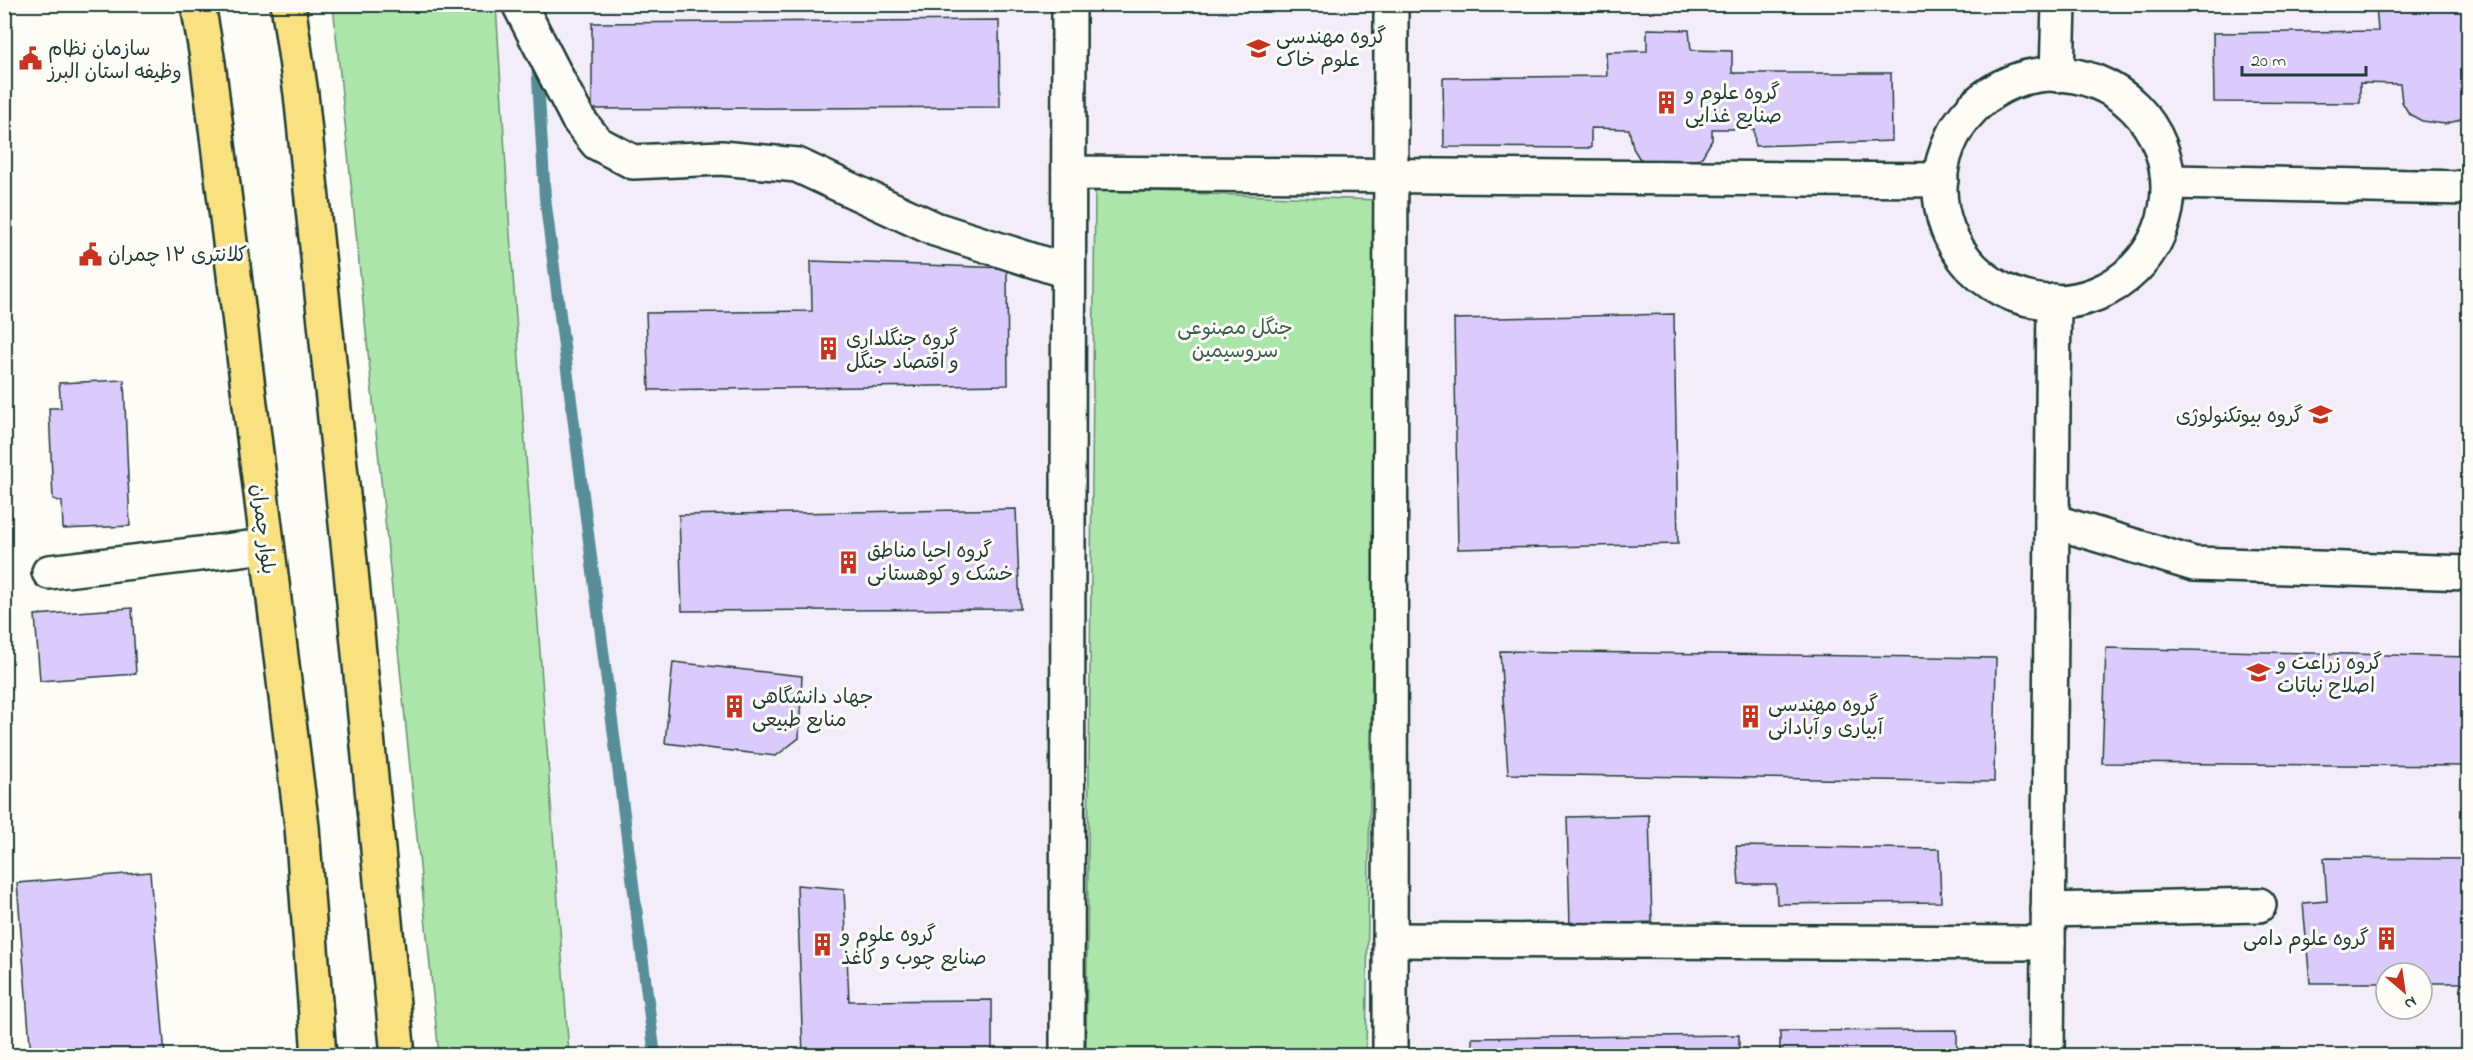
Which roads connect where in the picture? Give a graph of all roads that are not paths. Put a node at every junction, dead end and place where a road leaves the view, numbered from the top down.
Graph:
1 (198, 4) edge
2 (288, 4) edge
3 (519, 4) edge
4 (1069, 4) edge
5 (1391, 4) edge
6 (2058, 4) edge
7 (2057, 75) junction
8 (1069, 172) junction
9 (1391, 174) junction
10 (1941, 180) junction
11 (2170, 182) junction
12 (2469, 188) edge
13 (1066, 271) junction
14 (2054, 301) junction
15 (2052, 520) junction
16 (266, 546) junction
17 (49, 572) dead end
18 (2469, 573) edge
19 (2259, 905) dead end
20 (2048, 910) junction
21 (1390, 940) junction
22 (2048, 943) junction
23 (319, 1056) edge
24 (398, 1056) edge
25 (1067, 1056) edge
26 (1390, 1056) edge
27 (2047, 1056) edge

1 - 16 main road, بلوار چمران
2 - 24 main road
3 - 13 street
4 - 8 street
5 - 9 street
6 - 7 street
7 - 10 street
7 - 11 street
8 - 9 street
8 - 13 street
9 - 10 street
9 - 21 street
10 - 14 street
11 - 12 street
11 - 14 street
13 - 25 street
14 - 15 street
15 - 18 street
15 - 20 street
16 - 17 street
16 - 23 main road, بلوار چمران
19 - 20 street
20 - 22 street
21 - 22 street
21 - 26 street
22 - 27 street

